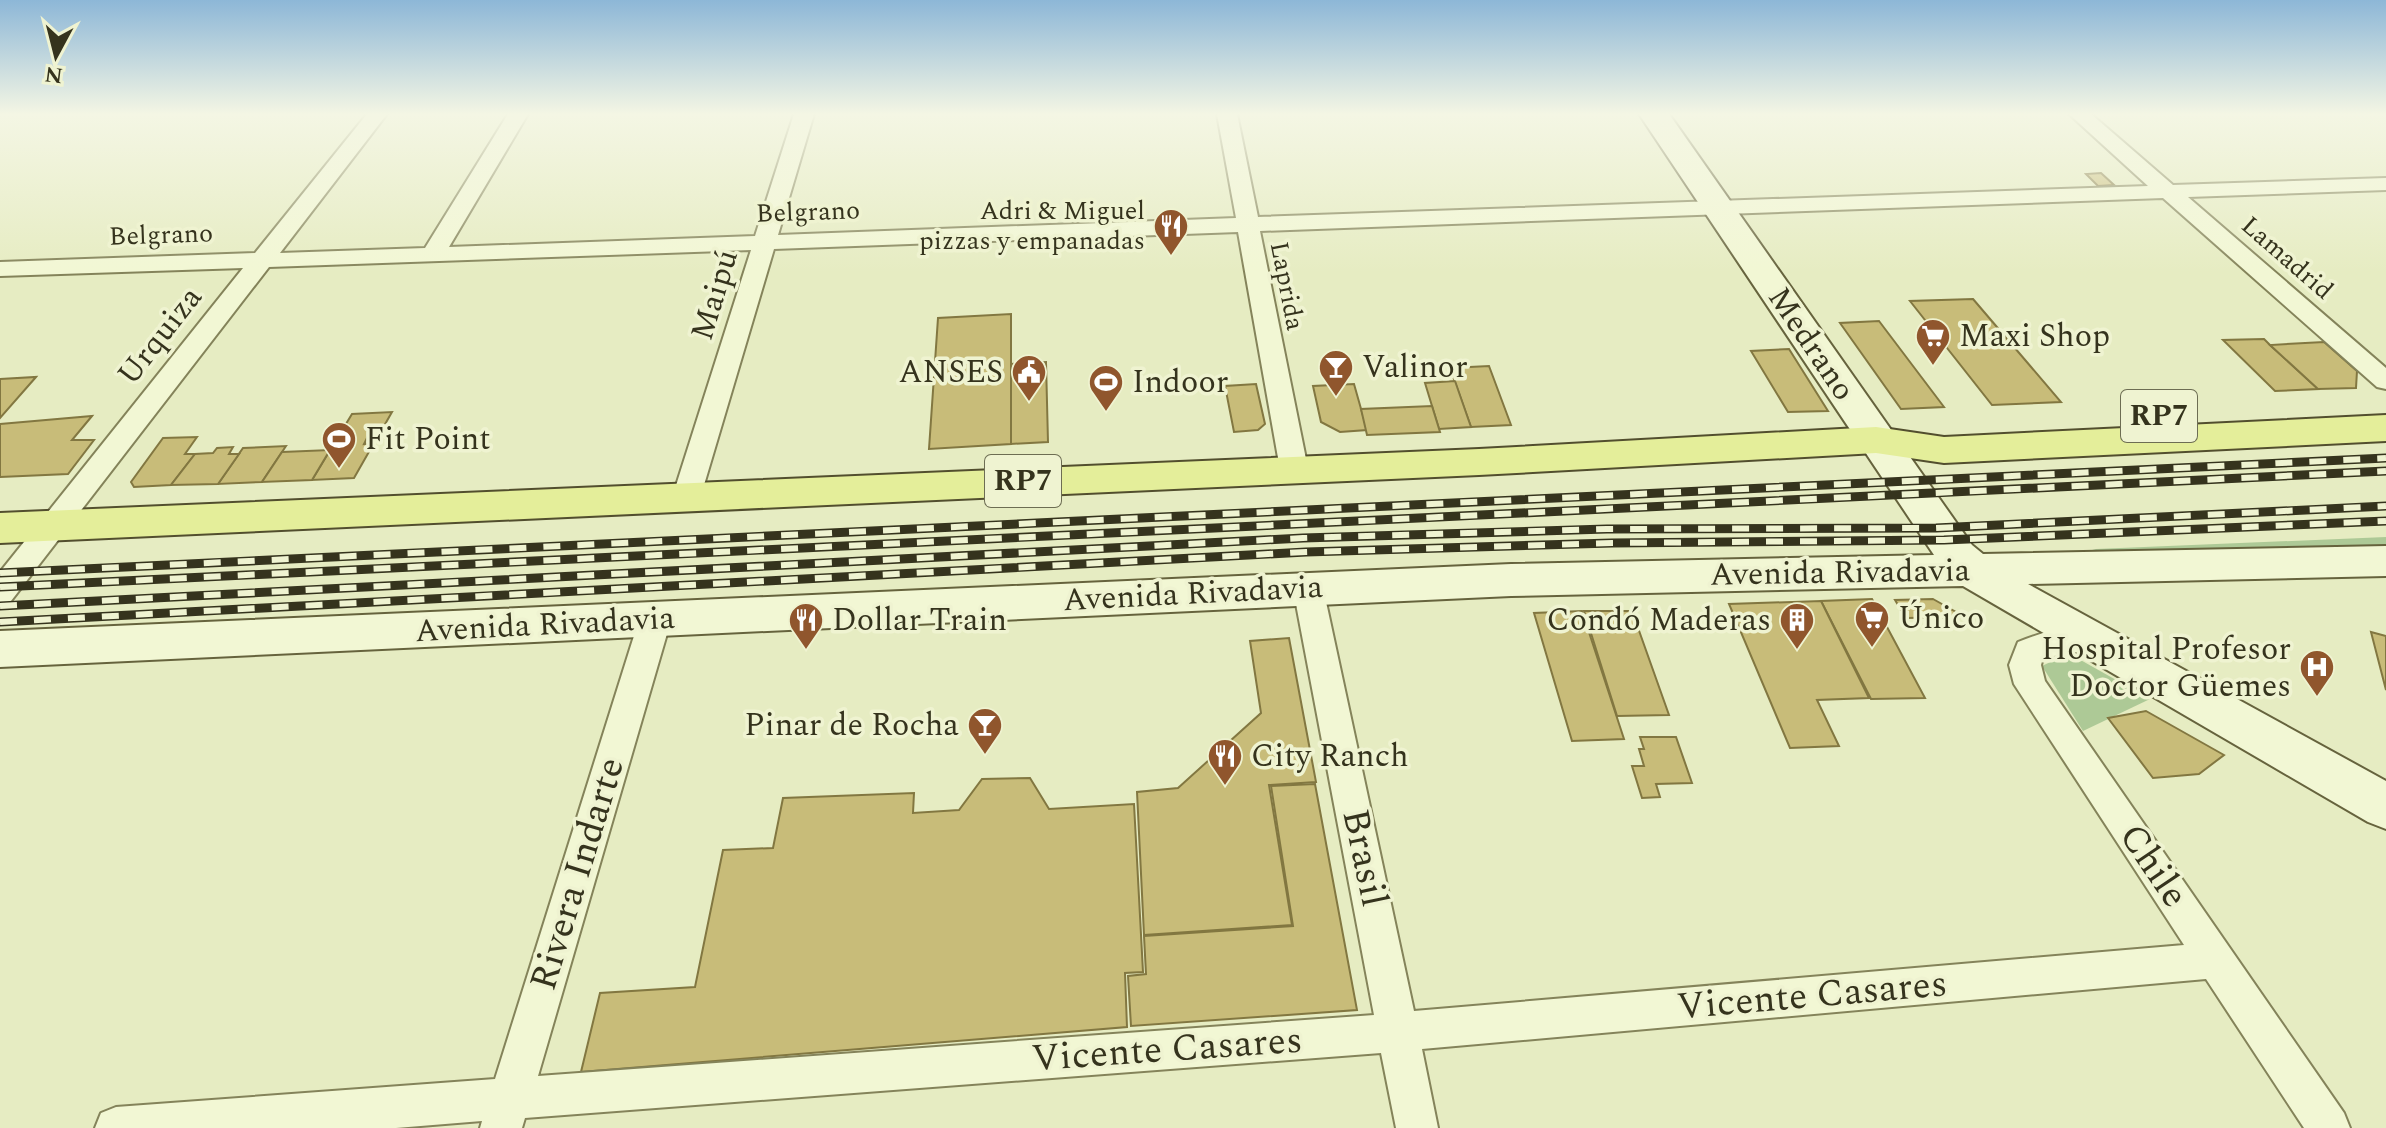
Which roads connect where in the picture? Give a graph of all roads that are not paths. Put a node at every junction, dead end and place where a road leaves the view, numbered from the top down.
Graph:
1 (336, 167) edge
2 (486, 167) edge
3 (788, 167) edge
4 (1236, 167) edge
5 (1690, 167) edge
6 (2141, 167) edge
7 (2386, 184) edge
8 (2170, 191) junction
9 (1718, 208) junction
10 (1247, 227) junction
11 (765, 241) junction
12 (433, 254) junction
13 (262, 260) junction
14 (0, 269) edge
15 (2386, 381) edge
16 (2386, 407) edge
17 (2386, 428) edge
18 (1876, 440) junction
19 (1294, 469) junction
20 (687, 495) junction
21 (55, 525) junction
22 (0, 528) edge
23 (2386, 561) edge
24 (1973, 570) junction
25 (1308, 588) junction
26 (0, 593) edge
27 (655, 620) junction
28 (2088, 640) junction
29 (0, 649) edge
30 (2386, 807) edge
31 (2216, 960) junction
32 (1400, 1032) junction
33 (506, 1114) edge
34 (116, 1128) edge
35 (1417, 1128) edge
36 (2329, 1128) edge

1 - 13 street, Urquiza
2 - 12 street
3 - 11 street, Maipú
4 - 10 street, Laprida
5 - 9 main road, Medrano
6 - 8 street, Lamadrid
7 - 8 street, Belgrano
8 - 9 street, Belgrano
8 - 15 street, Lamadrid
9 - 10 street, Belgrano
9 - 18 main road, Medrano
10 - 11 street, Belgrano
10 - 19 street, Laprida
11 - 12 street, Belgrano
11 - 20 street, Maipú
12 - 13 street, Belgrano
13 - 14 street, Belgrano
13 - 21 street, Urquiza
16 - 18 main road, RP7
17 - 18 main road, RP7
18 - 19 main road, RP7
18 - 24 main road, Medrano
19 - 20 main road, RP7
20 - 21 main road, RP7
21 - 22 main road, RP7
21 - 26 street, Urquiza
23 - 24 main road, Avenida Rivadavia
24 - 25 main road, Avenida Rivadavia
24 - 28 main road, Medrano
25 - 27 main road, Avenida Rivadavia
25 - 32 street, Brasil
27 - 29 main road, Avenida Rivadavia
27 - 33 street, Rivera Indarte
28 - 30 main road, Medrano
28 - 31 street, Chile
31 - 32 street, Vicente Casares
31 - 36 street, Chile
32 - 33 street, Vicente Casares
32 - 35 street, Brasil
33 - 34 street, Vicente Casares

